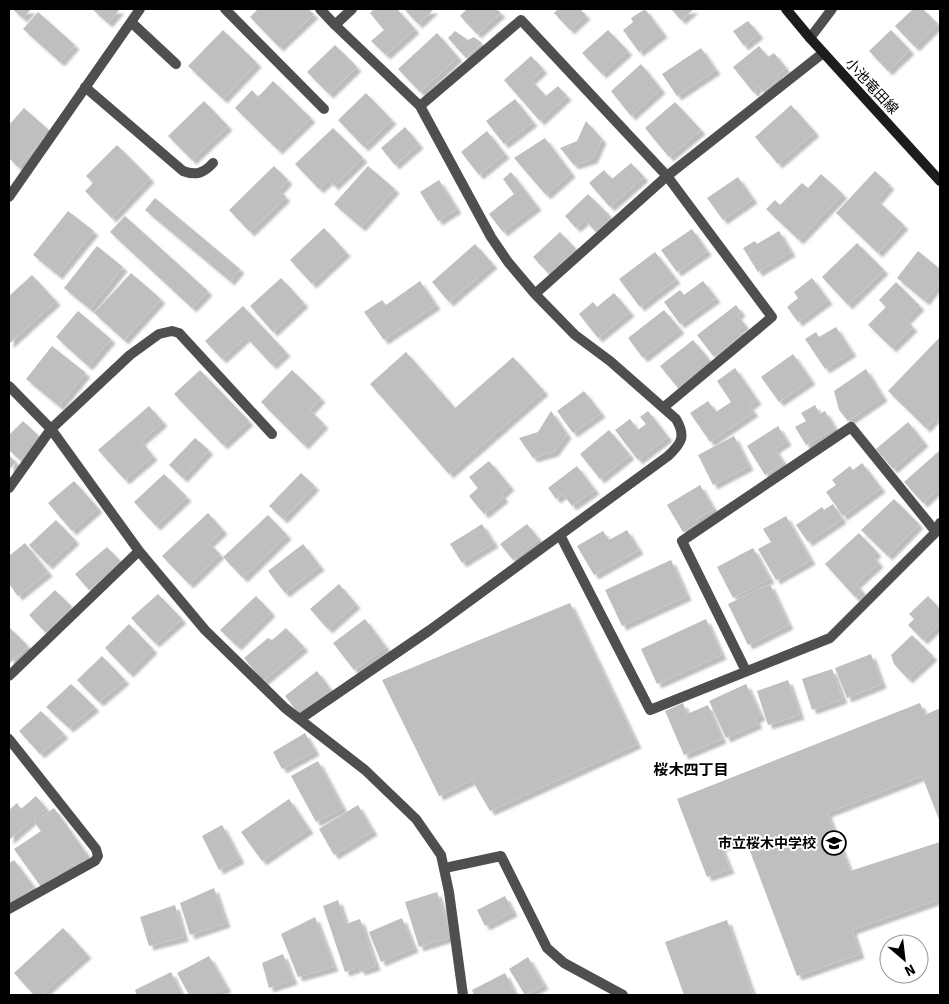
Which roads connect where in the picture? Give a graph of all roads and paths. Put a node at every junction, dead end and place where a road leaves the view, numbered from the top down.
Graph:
1 (140, 9) edge
2 (225, 9) edge
3 (320, 9) edge
4 (352, 9) edge
5 (786, 9) edge
6 (832, 9) edge
7 (130, 22) junction
8 (335, 25) junction
9 (810, 38) junction
10 (823, 52) junction
11 (176, 64) dead end
12 (85, 88) junction
13 (420, 106) junction
14 (324, 109) dead end
15 (213, 163) dead end
16 (668, 176) junction
17 (940, 180) edge
18 (9, 197) edge
19 (535, 294) junction
20 (9, 386) edge
21 (664, 407) junction
22 (51, 429) junction
23 (272, 434) dead end
24 (9, 488) edge
25 (938, 528) edge
26 (560, 535) junction
27 (139, 551) junction
28 (746, 671) junction
29 (9, 676) edge
30 (300, 719) junction
31 (9, 739) edge
32 (445, 868) junction
33 (9, 909) edge
34 (463, 995) edge
35 (622, 995) edge

1 - 7 street
2 - 14 street
3 - 8 street
4 - 8 street
5 - 9 main road, 小池竜田線
6 - 9 street
7 - 11 street
7 - 12 street
8 - 13 street
9 - 10 main road, 小池竜田線
10 - 16 street
10 - 17 main road, 小池竜田線
12 - 15 street
12 - 18 street
13 - 16 street
13 - 19 street
16 - 19 street
16 - 21 street
19 - 21 street
20 - 22 street
21 - 26 street
22 - 23 street
22 - 24 street
22 - 27 street
25 - 28 street
25 - 28 street
26 - 28 street
26 - 30 street
27 - 29 street
27 - 30 street
30 - 32 street
31 - 33 street
32 - 34 street
32 - 35 street

